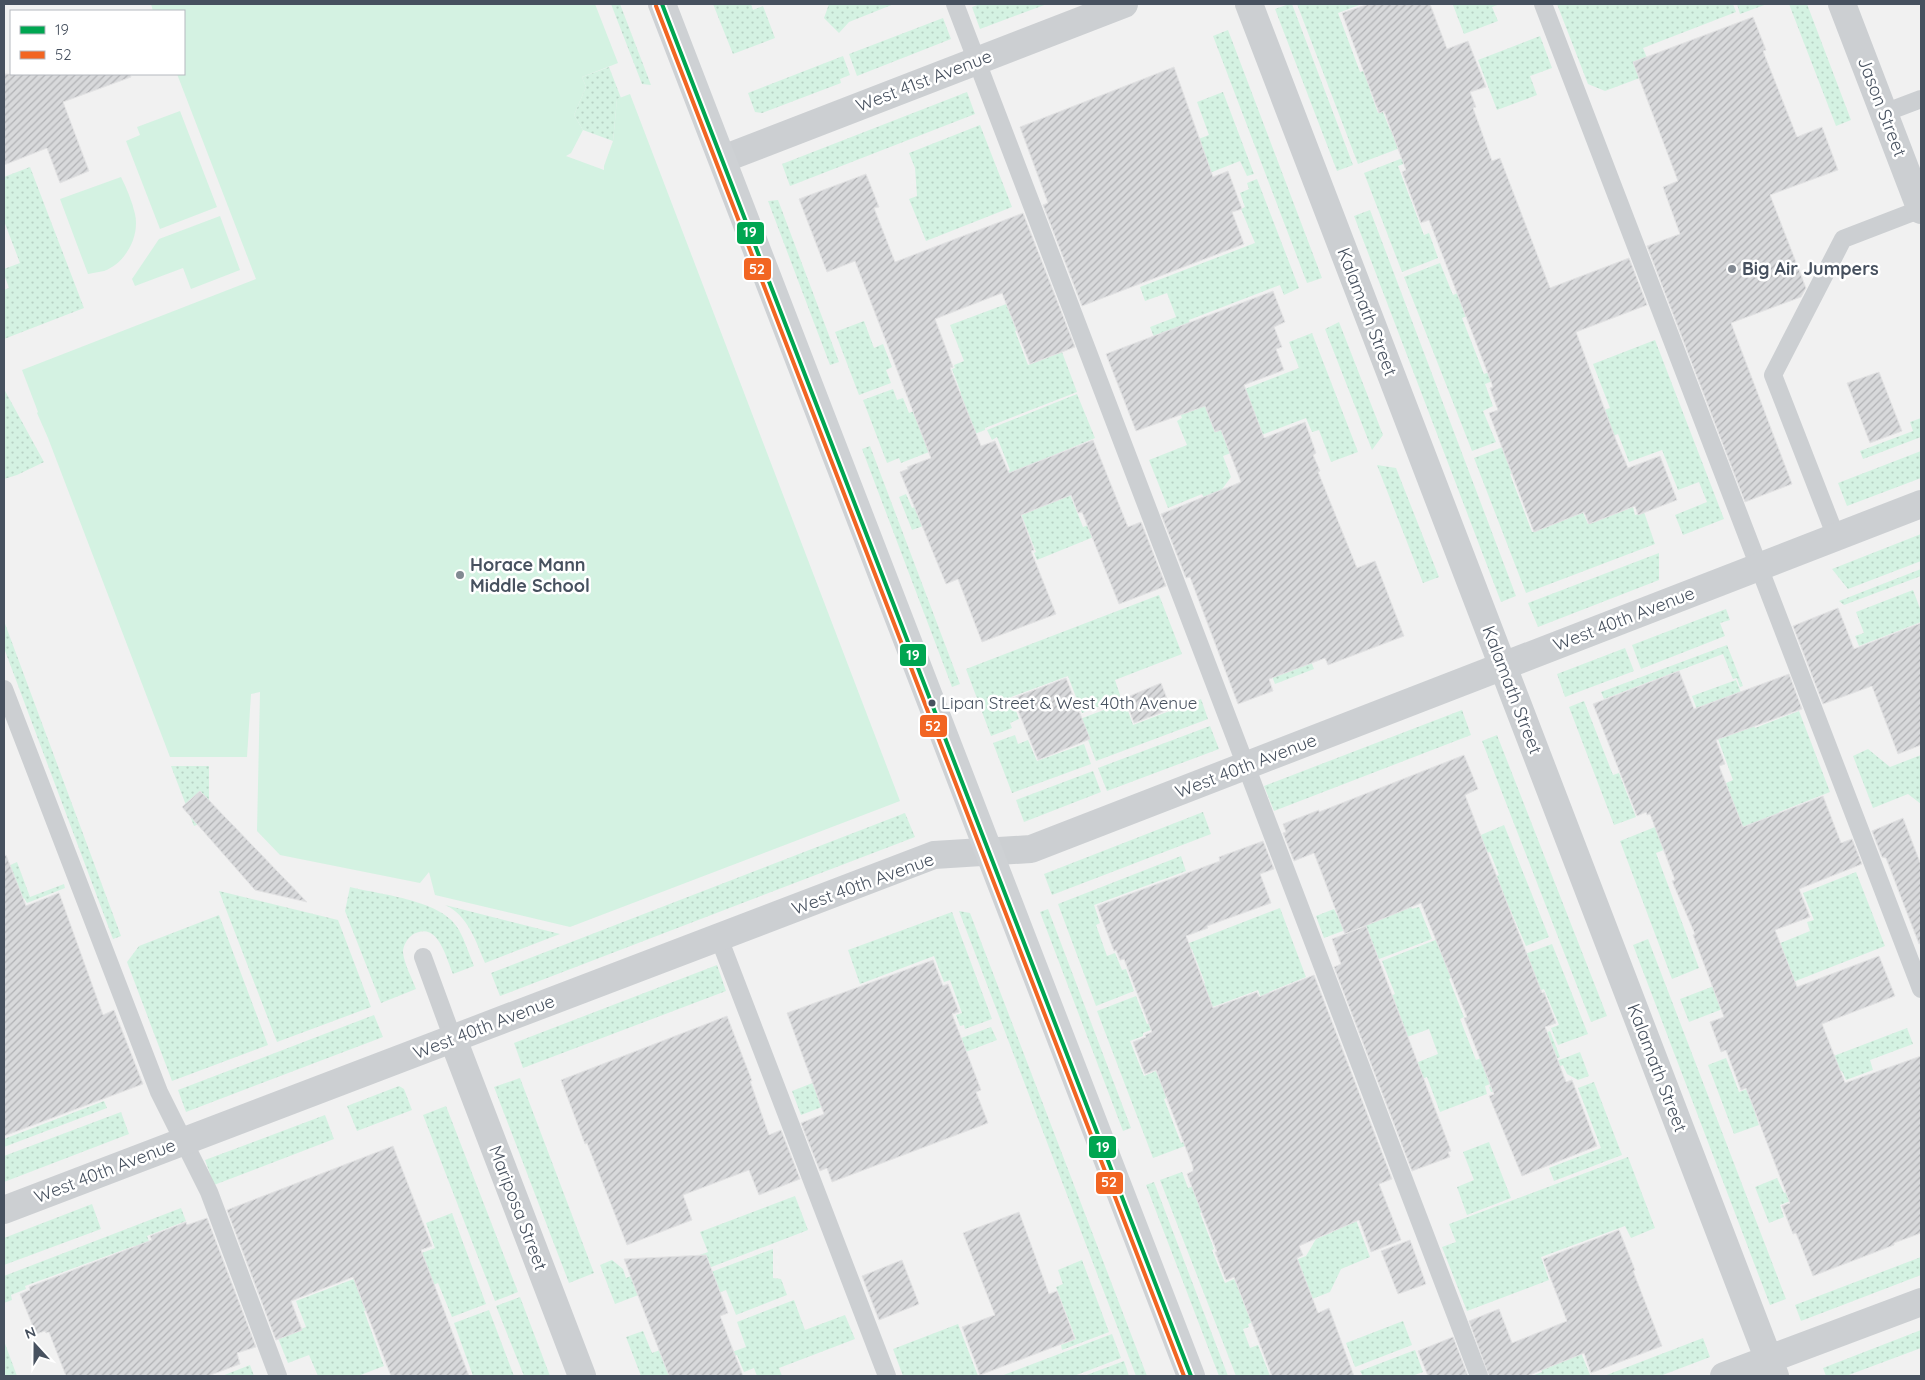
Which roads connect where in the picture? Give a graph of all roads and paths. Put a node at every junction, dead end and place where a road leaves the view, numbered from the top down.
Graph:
1 (662, 4) edge
2 (955, 4) edge
3 (1124, 4) edge
4 (1249, 4) edge
5 (1543, 4) edge
6 (1842, 4) edge
7 (977, 61) junction
8 (1921, 99) edge
9 (1884, 113) junction
10 (723, 159) junction
11 (1921, 209) edge
12 (1921, 504) edge
13 (1836, 537) junction
14 (1759, 567) junction
15 (1503, 666) junction
16 (4, 688) edge
17 (1246, 766) junction
18 (989, 852) junction
19 (719, 938) junction
20 (423, 957) dead end
21 (1921, 989) edge
22 (453, 1039) junction
23 (183, 1141) junction
24 (4, 1210) edge
25 (1921, 1302) edge
26 (1772, 1368) edge
27 (278, 1376) edge
28 (582, 1376) edge
29 (887, 1376) edge
30 (1192, 1376) edge
31 (1479, 1376) edge
32 (1724, 1376) edge

1 - 10 street
2 - 7 lane
3 - 7 street, West 41st Avenue
4 - 15 street, Kalamath Street
5 - 14 lane
6 - 9 street, Jason Street
7 - 10 street, West 41st Avenue
7 - 17 lane
8 - 9 lane
9 - 11 street, Jason Street
10 - 18 street
11 - 13 lane
12 - 13 street, West 40th Avenue
13 - 14 street, West 40th Avenue
14 - 15 street, West 40th Avenue
14 - 21 lane
15 - 17 street, West 40th Avenue
15 - 26 street, Kalamath Street
16 - 23 lane
17 - 18 street, West 40th Avenue
17 - 31 lane
18 - 19 street, West 40th Avenue
18 - 30 street
19 - 22 street, West 40th Avenue
19 - 29 lane
20 - 22 lane
22 - 23 street, West 40th Avenue
22 - 28 street, Mariposa Street
23 - 24 street, West 40th Avenue
23 - 27 lane
25 - 26 street
26 - 32 street

